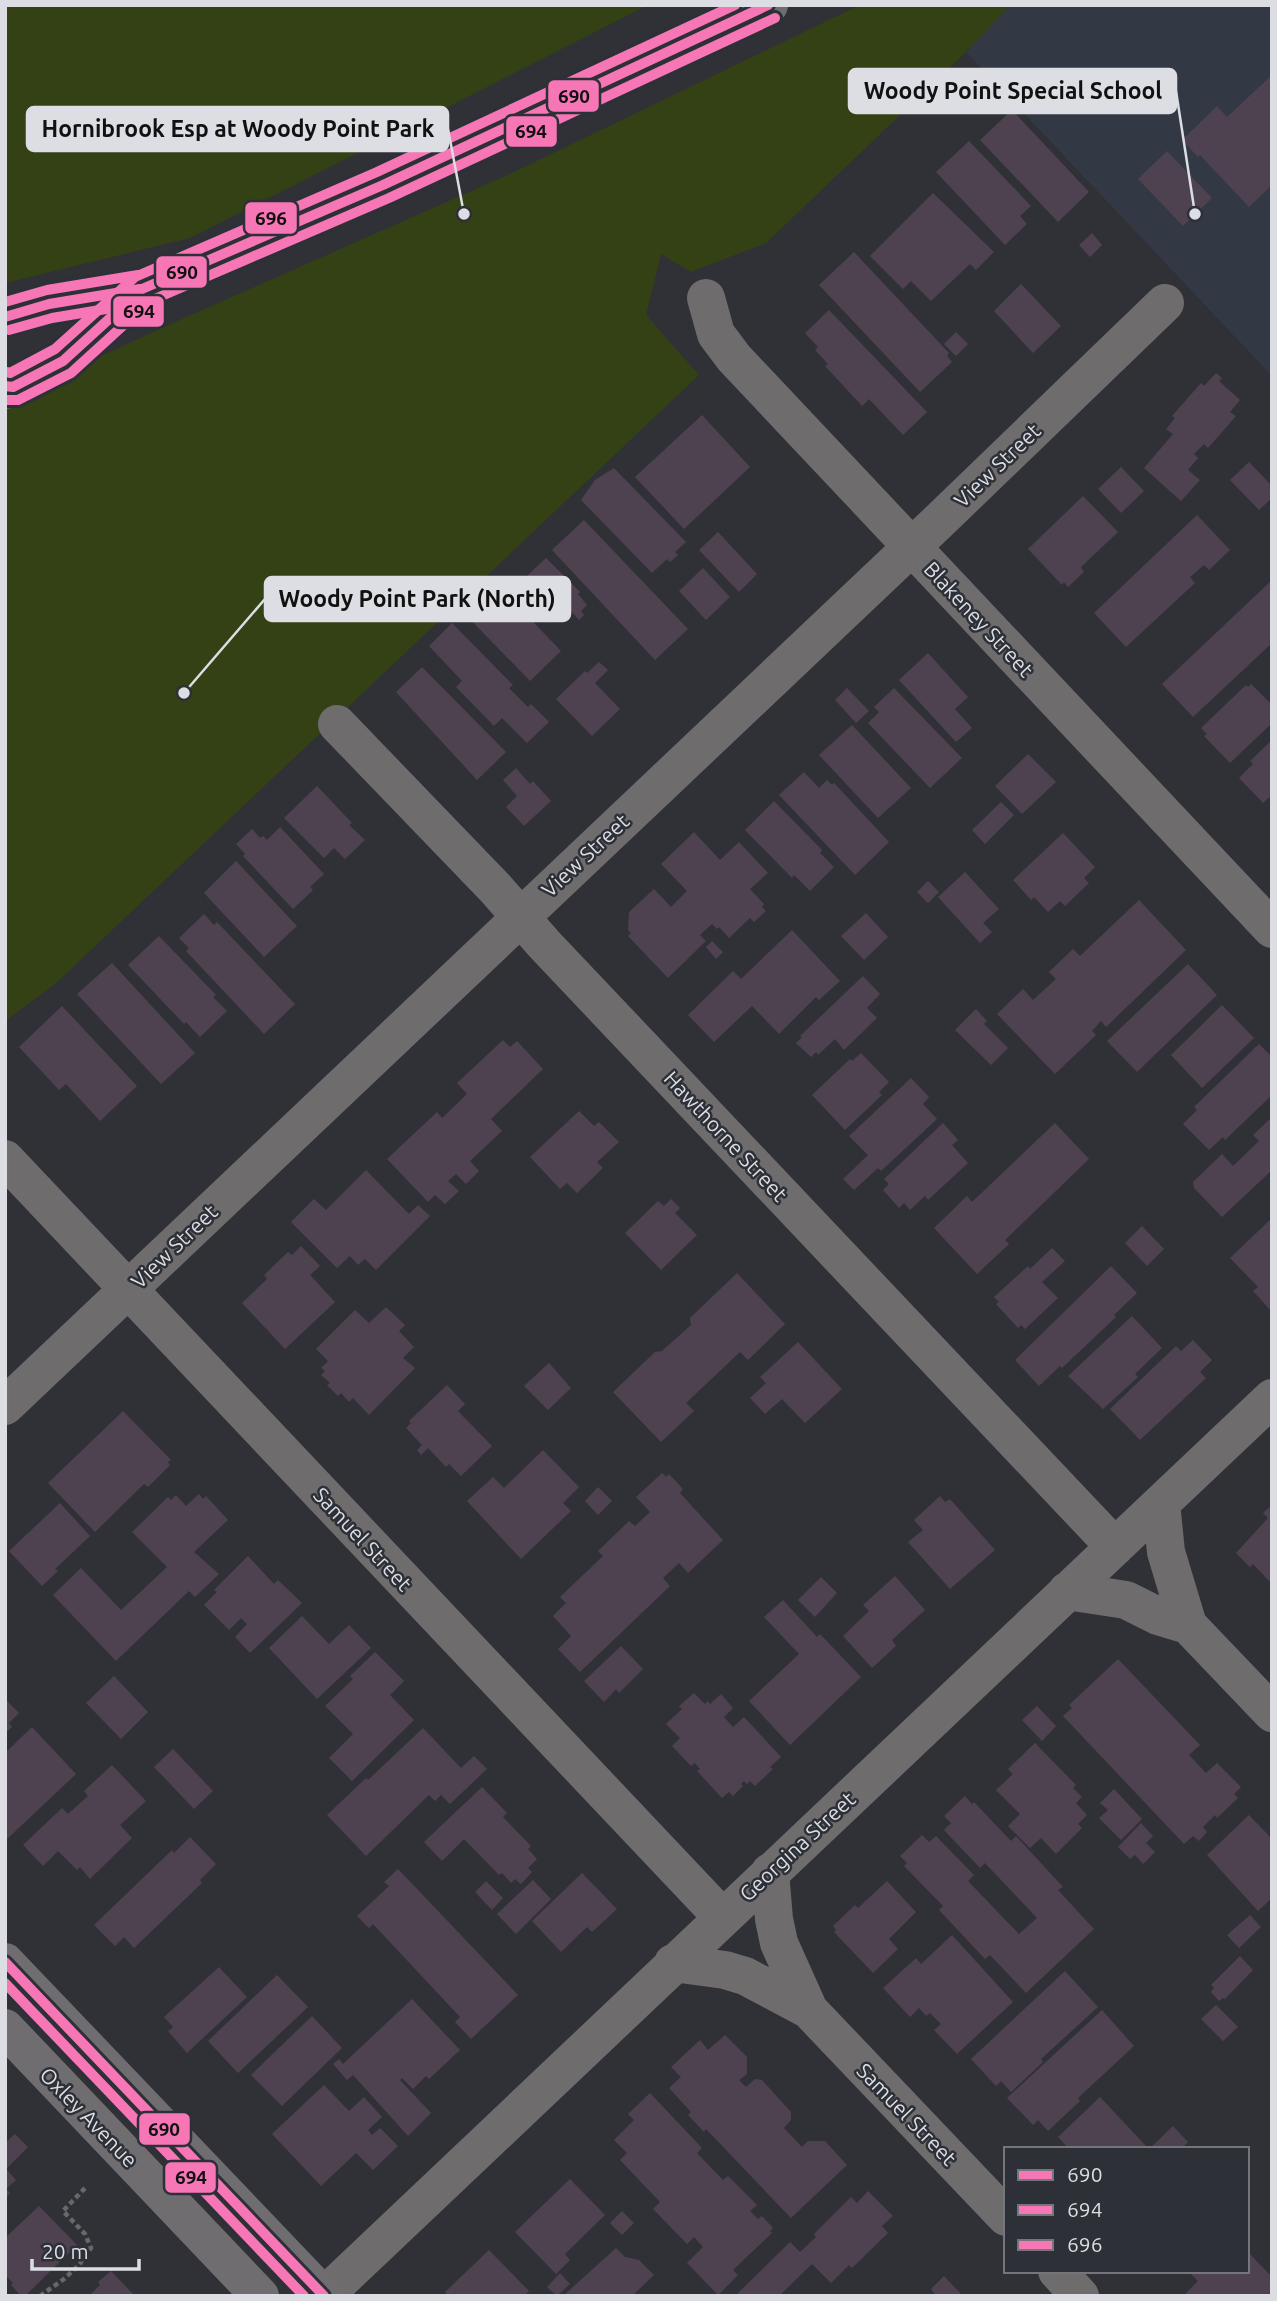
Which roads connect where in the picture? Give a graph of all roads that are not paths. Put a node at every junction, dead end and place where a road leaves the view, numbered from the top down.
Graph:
1 (769, 5) edge
2 (142, 289) junction
3 (706, 298) dead end
4 (1164, 303) dead end
5 (5, 317) edge
6 (8, 388) edge
7 (911, 547) junction
8 (337, 724) dead end
9 (521, 916) junction
10 (1272, 929) edge
11 (5, 1159) edge
12 (128, 1290) junction
13 (1272, 1398) edge
14 (5, 1406) edge
15 (1161, 1503) junction
16 (1115, 1547) junction
17 (1067, 1591) junction
18 (1188, 1625) junction
19 (1272, 1713) edge
20 (770, 1872) junction
21 (722, 1917) junction
22 (5, 1962) edge
23 (673, 1963) junction
24 (809, 2010) junction
25 (5, 2028) edge
26 (1004, 2215) edge
27 (1059, 2273) edge
28 (260, 2296) edge
29 (324, 2296) edge
30 (1080, 2296) edge

1 - 2 main road
2 - 5 main road
2 - 6 main road
3 - 7 street, Blakeney Street
4 - 7 street, View Street
7 - 9 street, View Street
7 - 10 street, Blakeney Street
8 - 9 street, Hawthorne Street
9 - 12 street, View Street
9 - 16 street, Hawthorne Street
11 - 12 street, Samuel Street
12 - 14 street, View Street
12 - 21 street, Samuel Street
13 - 15 street, Georgina Street
15 - 16 street, Georgina Street
15 - 18 street
16 - 17 street, Georgina Street
17 - 18 street
17 - 20 street, Georgina Street
18 - 19 street
20 - 21 street, Georgina Street
20 - 24 street, Samuel Street
21 - 23 street, Georgina Street
22 - 29 main road
23 - 24 street, Samuel Street
23 - 29 street, Georgina Street
24 - 26 street, Samuel Street
25 - 28 main road, Oxley Avenue
27 - 30 street

